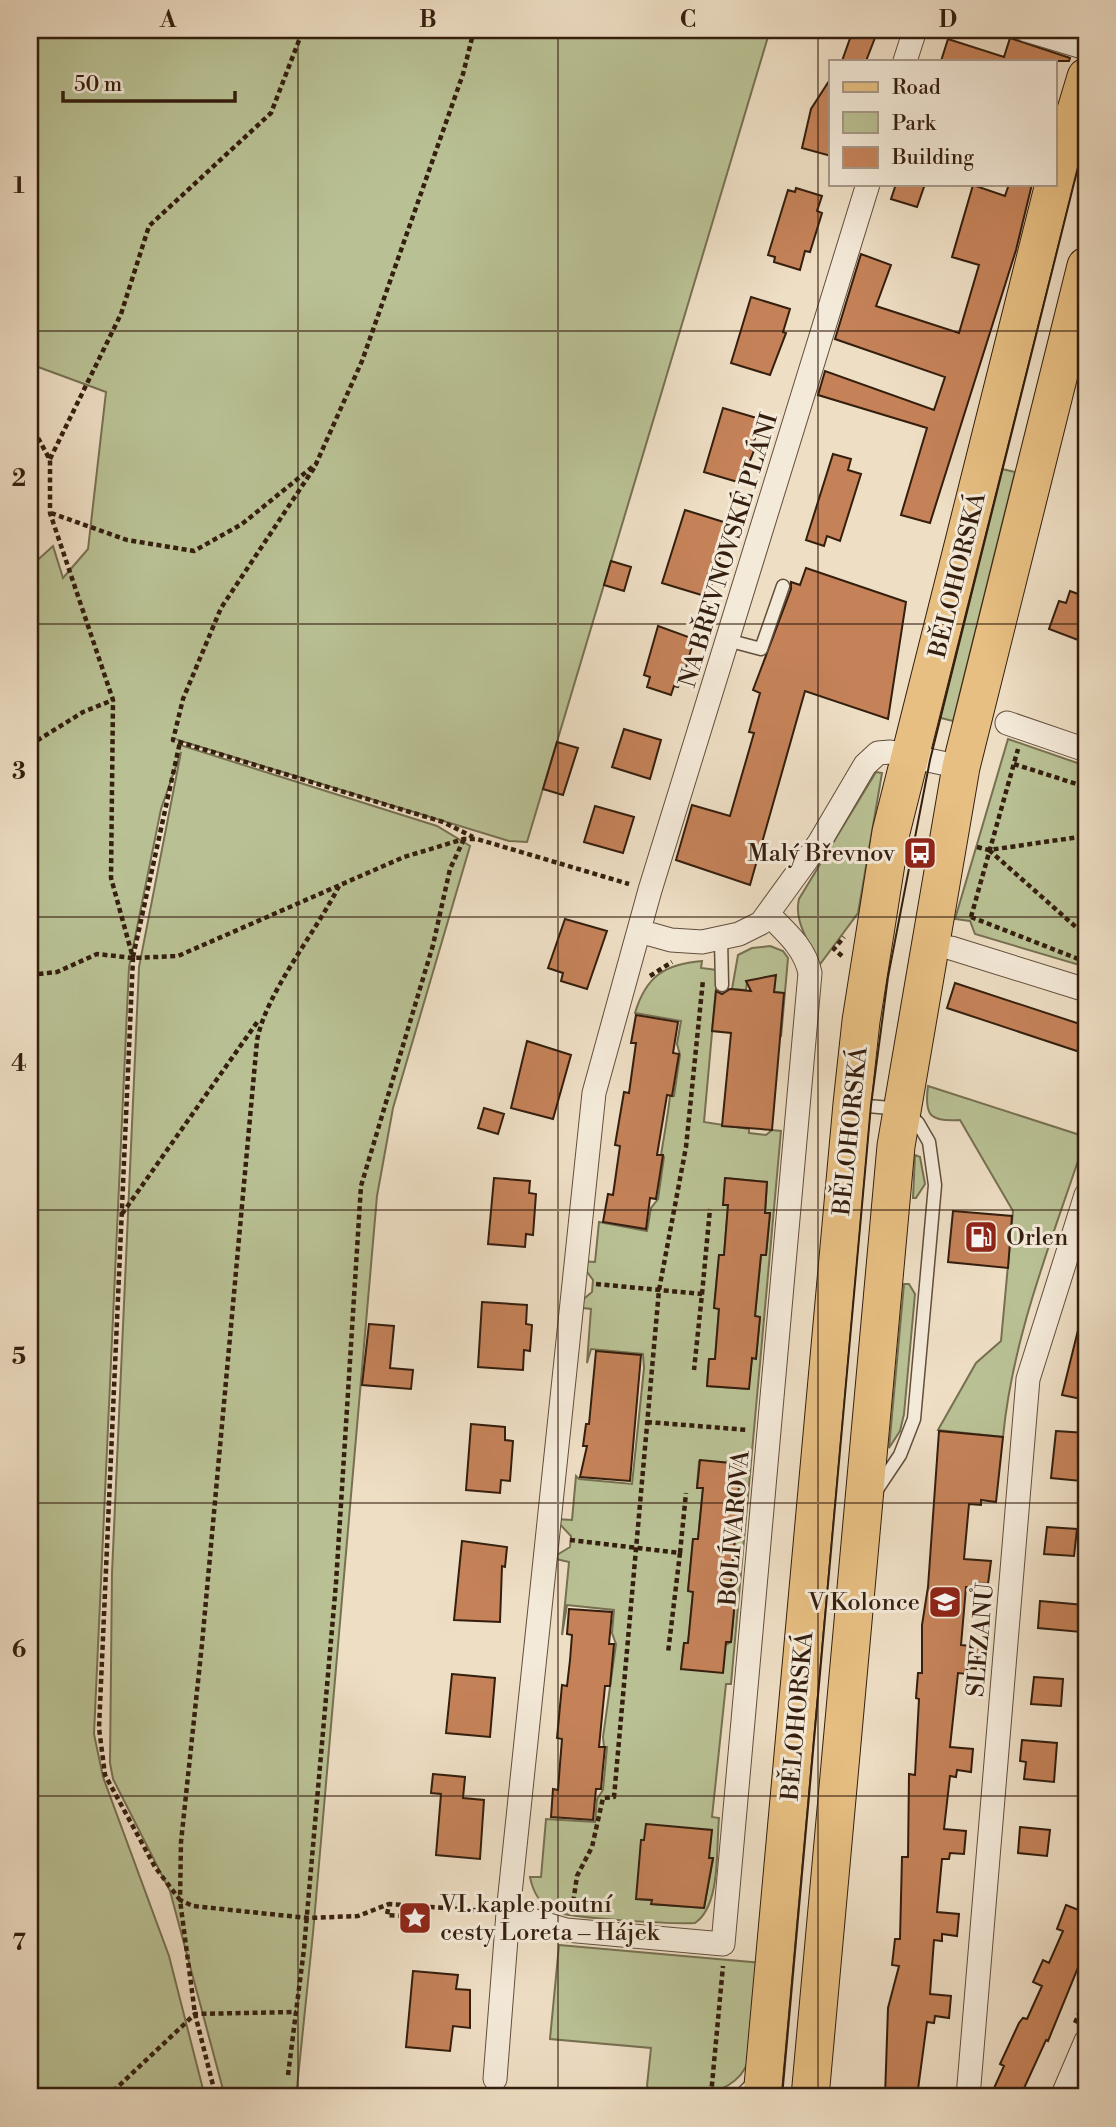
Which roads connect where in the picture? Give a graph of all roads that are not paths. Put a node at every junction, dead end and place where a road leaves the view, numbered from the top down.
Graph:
1 (915, 30) edge
2 (1026, 30) edge
3 (1086, 48) edge
4 (905, 60) edge
5 (1083, 95) edge
6 (1056, 176) edge
7 (867, 186) edge
8 (1053, 186) edge
9 (1086, 266) edge
10 (783, 586) dead end
11 (727, 640) junction
12 (1014, 732) road end
13 (1086, 750) edge
14 (911, 756) junction
15 (961, 767) junction
16 (769, 915) junction
17 (639, 931) junction
18 (721, 939) junction
19 (951, 948) dead end
20 (722, 985) dead end
21 (1086, 990) edge
22 (852, 1104) junction
23 (902, 1109) junction
24 (1086, 1195) edge
25 (509, 1913) junction
26 (1086, 2041) edge
27 (766, 2053) junction
28 (495, 2079) dead end
29 (739, 2097) edge
30 (762, 2097) edge
31 (810, 2097) edge
32 (968, 2097) edge
33 (1062, 2097) edge

1 - 4 street
2 - 3 street
5 - 6 main road, BĚLOHORSKÁ
7 - 11 street, NA BŘEVNOVSKÉ PLÁNI
8 - 14 main road, BĚLOHORSKÁ
9 - 15 main road, BĚLOHORSKÁ
10 - 11 lane
11 - 17 street, NA BŘEVNOVSKÉ PLÁNI
12 - 13 street
14 - 15 street
14 - 16 street
14 - 22 main road, BĚLOHORSKÁ
15 - 23 main road, BĚLOHORSKÁ
16 - 18 street
16 - 25 street, BOLÍVAROVA
17 - 18 street
17 - 25 street
18 - 20 lane
19 - 21 street
22 - 23 lane
22 - 27 main road, BĚLOHORSKÁ
23 - 31 main road, BĚLOHORSKÁ
24 - 32 street, SLEZANŮ
25 - 28 street
26 - 33 street
27 - 29 lane
27 - 30 main road, BĚLOHORSKÁ

